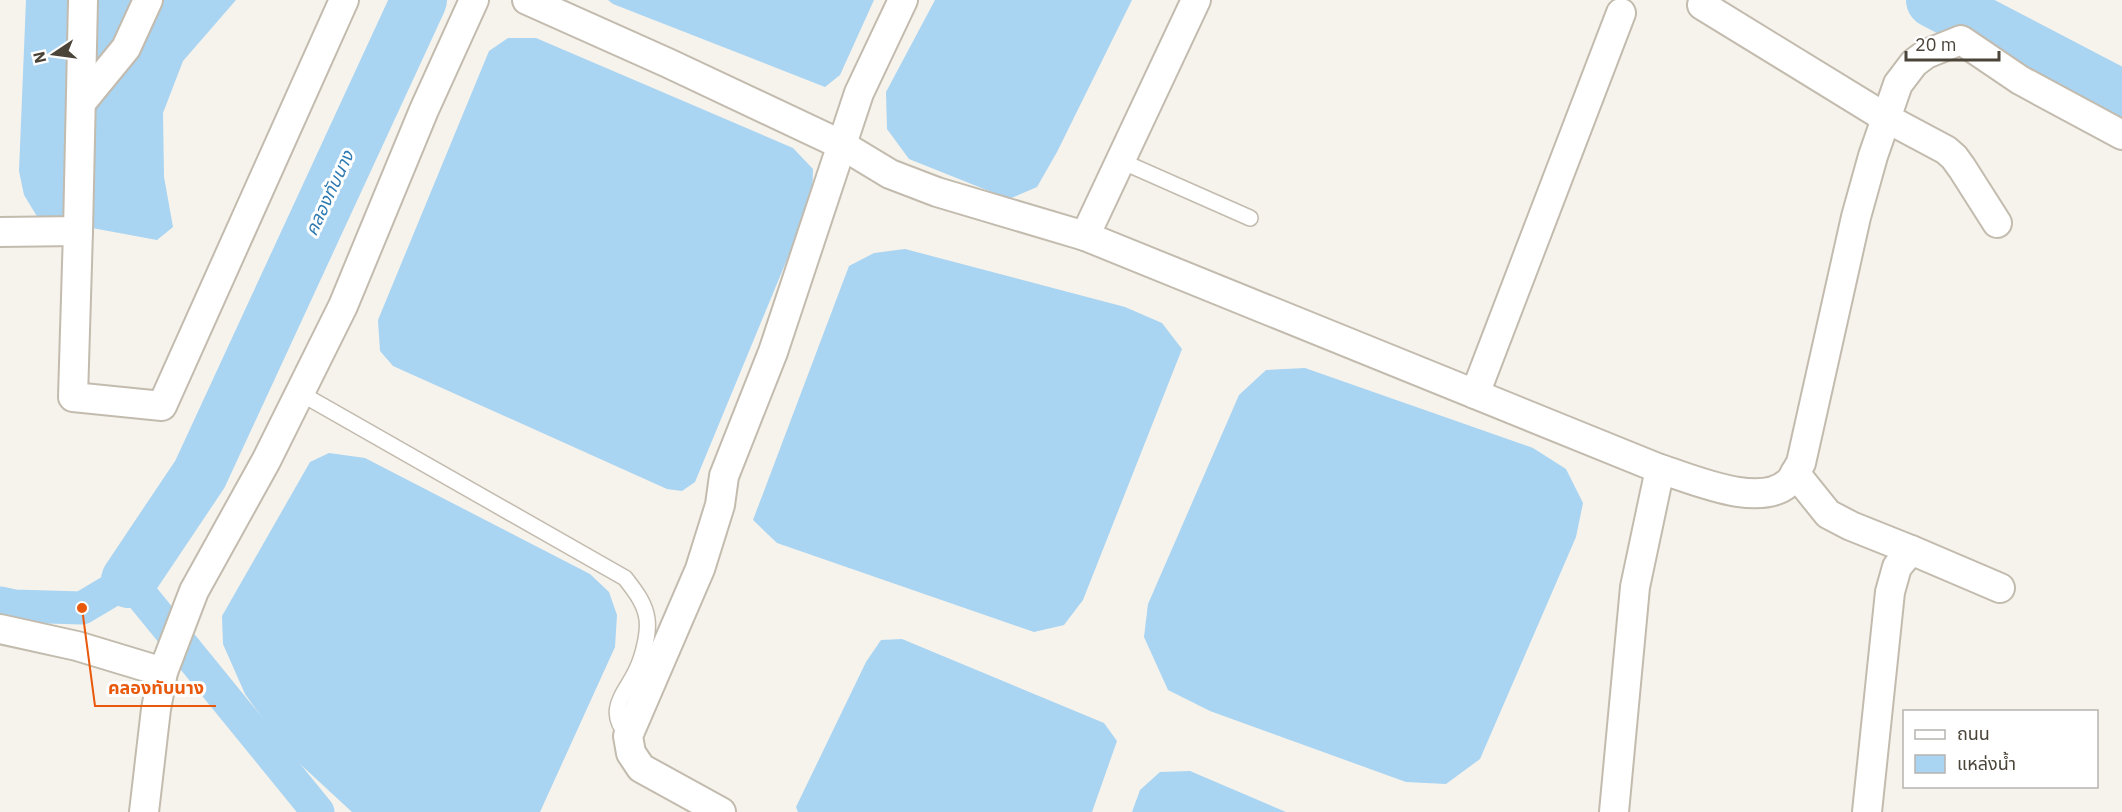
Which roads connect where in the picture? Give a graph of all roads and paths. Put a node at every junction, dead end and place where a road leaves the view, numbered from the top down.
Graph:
1 (83, 0) edge
2 (148, 0) edge
3 (344, 0) edge
4 (474, 0) edge
5 (527, 0) edge
6 (903, 0) edge
7 (1197, 0) edge
8 (1702, 5) dead end
9 (1621, 13) dead end
10 (81, 103) junction
11 (1886, 118) junction
12 (2122, 135) edge
13 (842, 145) junction
14 (1120, 161) junction
15 (1250, 218) dead end
16 (1997, 223) dead end
17 (78, 231) junction
18 (0, 232) edge
19 (1085, 236) junction
20 (300, 393) junction
21 (1475, 394) junction
22 (1660, 469) junction
23 (1795, 473) junction
24 (1911, 550) junction
25 (2000, 588) dead end
26 (0, 629) edge
27 (163, 672) junction
28 (628, 736) junction
29 (144, 812) edge
30 (721, 812) edge
31 (1614, 812) edge
32 (1867, 812) edge

1 - 10 street
2 - 10 street
3 - 17 street
4 - 20 street
5 - 13 street
6 - 13 street
7 - 14 street
8 - 11 street
9 - 21 street
10 - 17 street
11 - 12 street
11 - 16 street
11 - 23 street
13 - 19 street
13 - 28 street
14 - 15 lane
14 - 19 street
17 - 18 street
19 - 21 street
20 - 27 street
20 - 28 lane
21 - 22 street
22 - 23 street
22 - 31 street
23 - 24 street
24 - 25 street
24 - 32 street
26 - 27 street
27 - 29 street
28 - 30 street

